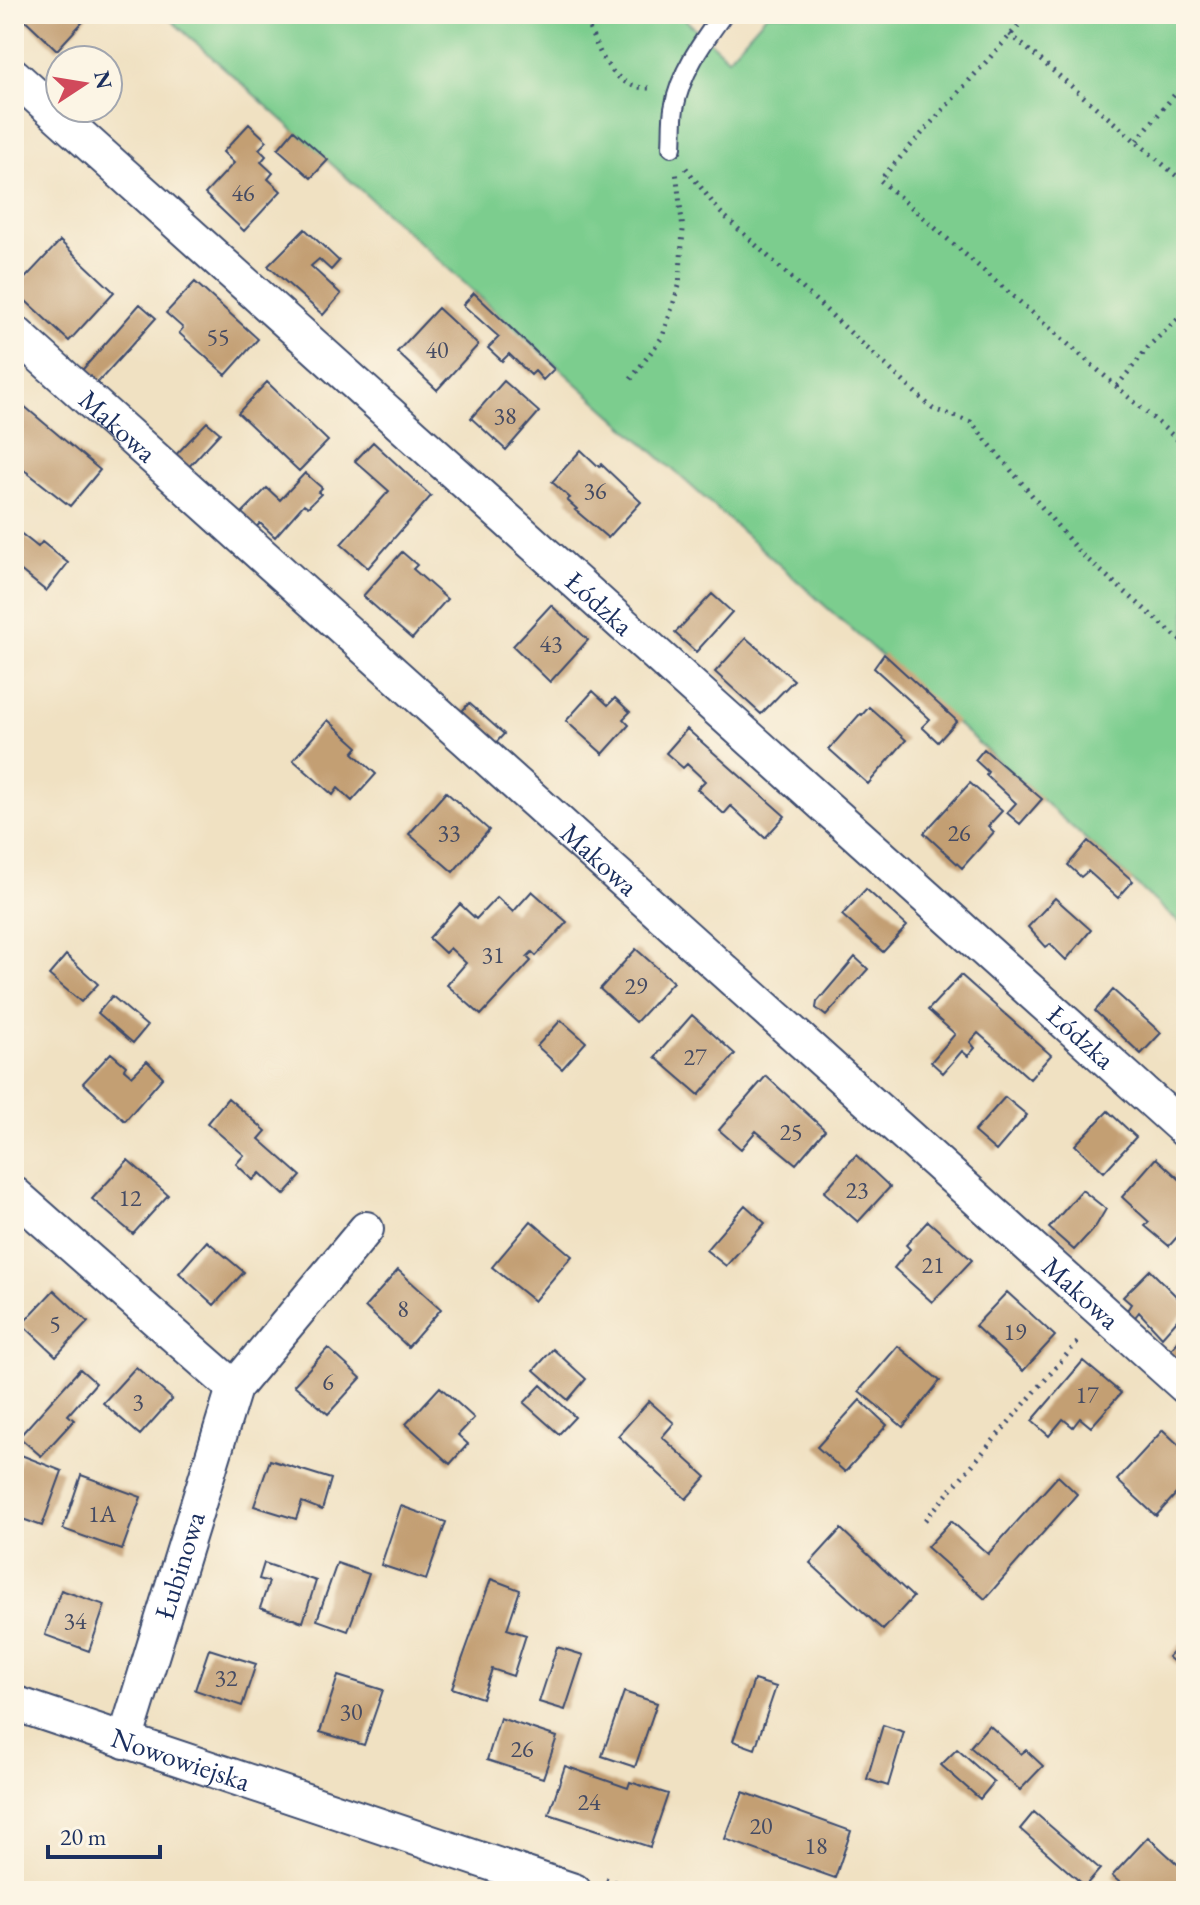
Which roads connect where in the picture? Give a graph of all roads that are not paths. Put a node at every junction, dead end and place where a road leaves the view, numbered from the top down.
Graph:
1 (723, 14) edge
2 (14, 76) edge
3 (672, 147) road end
4 (14, 332) edge
5 (1186, 1131) edge
6 (14, 1194) edge
7 (366, 1229) dead end
8 (1186, 1387) edge
9 (234, 1388) junction
10 (14, 1703) edge
11 (125, 1741) junction
12 (574, 1891) edge

1 - 3 lane
2 - 5 street, Łódzka
4 - 8 street, Makowa
6 - 9 street
7 - 9 street, Łubinowa
9 - 11 street, Łubinowa
10 - 11 street, Nowowiejska
11 - 12 street, Nowowiejska

